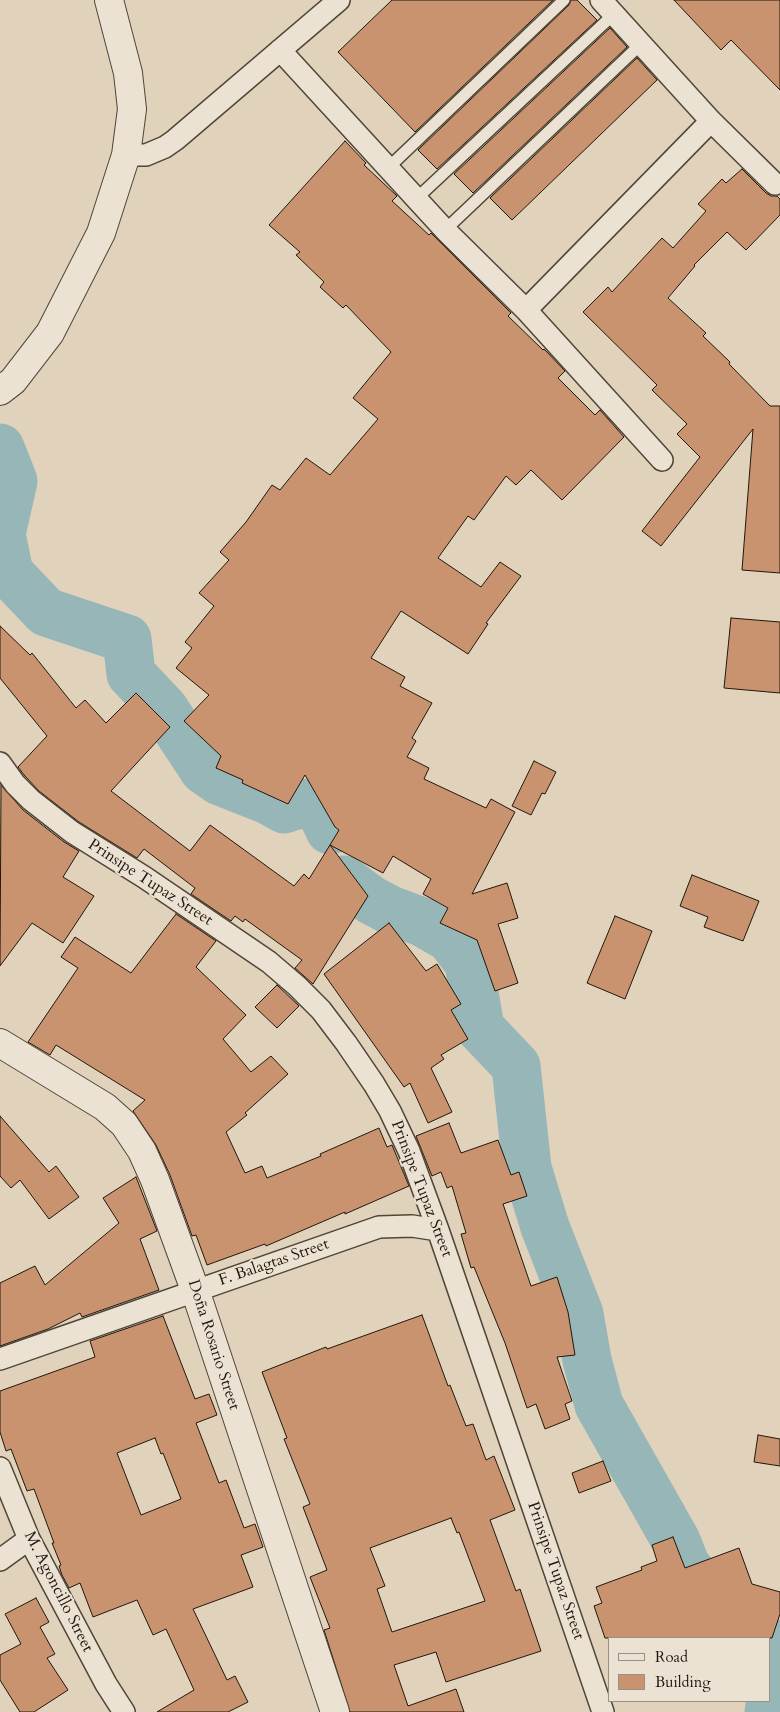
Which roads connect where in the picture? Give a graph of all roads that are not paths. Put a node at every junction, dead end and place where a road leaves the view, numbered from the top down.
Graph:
1 (109, 0) edge
2 (338, 0) edge
3 (564, 0) edge
4 (607, 7) edge
5 (642, 44) junction
6 (280, 50) junction
7 (711, 121) junction
8 (126, 154) junction
9 (387, 169) junction
10 (775, 184) dead end
11 (416, 199) junction
12 (445, 230) junction
13 (526, 310) junction
14 (0, 391) edge
15 (662, 460) dead end
16 (0, 763) edge
17 (0, 1043) edge
18 (438, 1230) junction
19 (195, 1290) junction
20 (0, 1359) edge
21 (0, 1468) edge
22 (30, 1539) junction
23 (0, 1560) edge
24 (124, 1712) edge
25 (335, 1712) edge
26 (603, 1712) edge

1 - 8 street
2 - 6 street
3 - 9 lane
4 - 5 street
4 - 11 lane
5 - 7 street
5 - 12 lane
6 - 8 street
6 - 9 street
7 - 10 street
7 - 13 street
8 - 14 street
9 - 11 street
11 - 12 street
12 - 13 street
13 - 15 street
16 - 18 street, Prinsipe Tupaz Street
17 - 19 street, Doña Rosario Street
18 - 19 street, F. Balagtas Street
18 - 26 street, Prinsipe Tupaz Street
19 - 20 street, F. Balagtas Street
19 - 25 street, Doña Rosario Street
21 - 22 street, M. Agoncillo Street
22 - 23 street
22 - 24 street, M. Agoncillo Street

